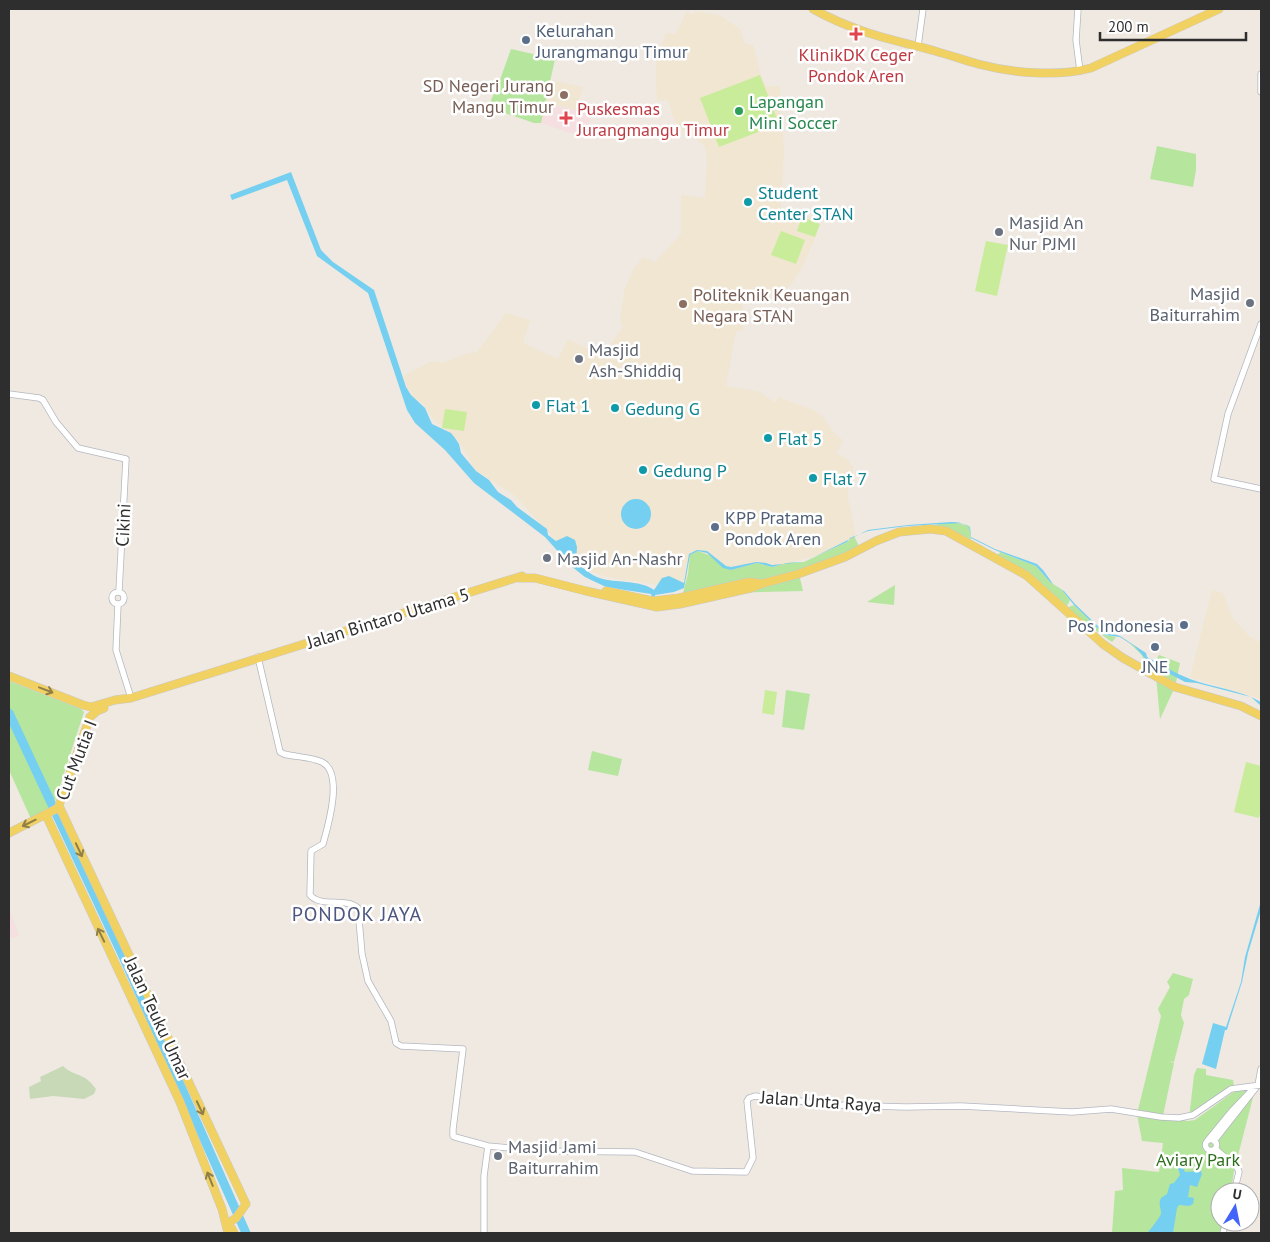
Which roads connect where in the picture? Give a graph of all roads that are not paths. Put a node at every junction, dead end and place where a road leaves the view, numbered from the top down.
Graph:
1 (813, 9) edge
2 (923, 9) edge
3 (1078, 9) edge
4 (1219, 9) edge
5 (918, 46) junction
6 (1080, 71) junction
7 (1261, 74) edge
8 (1261, 92) edge
9 (1261, 324) edge
10 (9, 394) edge
11 (1261, 488) edge
12 (258, 657) junction
13 (9, 676) edge
14 (127, 699) junction
15 (83, 705) junction
16 (1261, 716) edge
17 (90, 717) junction
18 (53, 811) junction
19 (58, 824) junction
20 (9, 832) edge
21 (1261, 1069) edge
22 (1260, 1085) edge
23 (1211, 1140) junction
24 (488, 1146) junction
25 (1215, 1149) junction
26 (1236, 1182) edge
27 (227, 1224) junction
28 (228, 1233) edge
29 (234, 1233) edge
30 (484, 1233) edge

1 - 5 main road
2 - 5 street
3 - 6 street
4 - 6 main road
5 - 6 main road
7 - 8 street
9 - 11 street
10 - 14 street, Cikini
12 - 14 main road, Jalan Bintaro Utama 5
12 - 16 main road, Jalan Bintaro Utama 5
12 - 24 street, Jalan Unta Raya
13 -> 15 main road
14 - 15 main road
14 - 17 main road, Cut Mutia I
15 - 17 main road
17 - 18 main road, Cut Mutia I
18 - 19 main road, Jalan Teuku Umar
18 - 19 main road, Jalan Teuku Umar
18 -> 20 main road
27 -> 19 main road, Jalan Teuku Umar
19 -> 27 main road, Jalan Teuku Umar
21 - 22 street
22 - 23 street
22 - 24 street, Jalan Unta Raya
23 - 25 street
23 - 25 street
24 - 30 street
25 - 26 street
27 - 28 main road, Jalan Teuku Umar
27 - 29 main road, Jalan Teuku Umar

